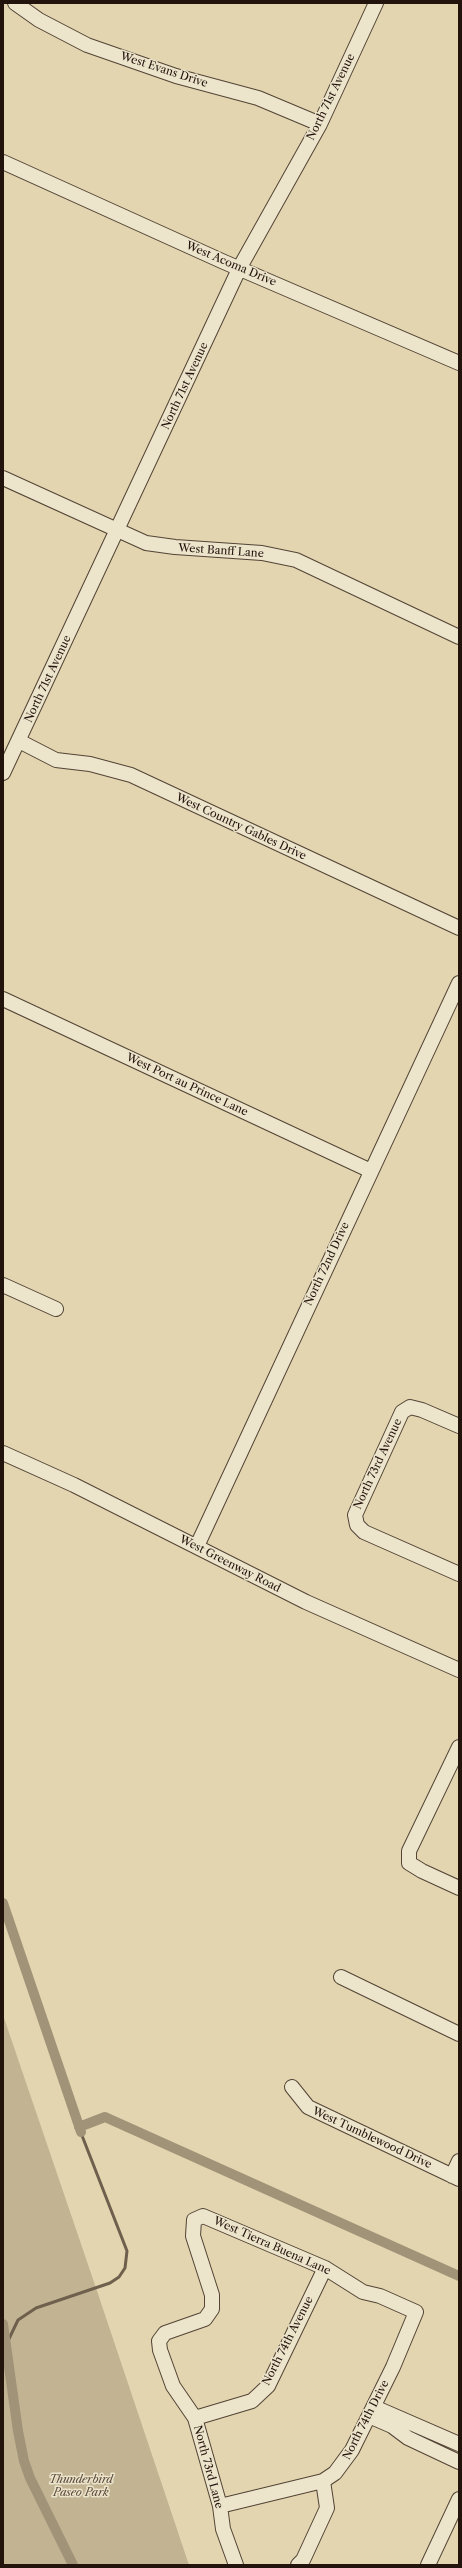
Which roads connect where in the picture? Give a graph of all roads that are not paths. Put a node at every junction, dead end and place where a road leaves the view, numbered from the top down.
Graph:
1 (15, 3) edge
2 (376, 3) edge
3 (320, 124) junction
4 (3, 162) edge
5 (240, 267) junction
6 (459, 363) edge
7 (3, 478) edge
8 (117, 530) junction
9 (459, 637) edge
10 (18, 741) junction
11 (3, 773) edge
12 (459, 928) edge
13 (459, 983) edge
14 (3, 999) edge
15 (371, 1171) junction
16 (3, 1285) edge
17 (56, 1309) dead end
18 (459, 1426) edge
19 (3, 1453) edge
20 (197, 1546) junction
21 (459, 1574) edge
22 (459, 1670) edge
23 (459, 1747) edge
24 (459, 1888) edge
25 (341, 1977) dead end
26 (459, 2034) edge
27 (292, 2087) dead end
28 (459, 2162) edge
29 (456, 2177) edge
30 (194, 2220) joint
31 (325, 2268) junction
32 (416, 2312) joint
33 (372, 2411) junction
34 (195, 2418) junction
35 (415, 2423) junction
36 (408, 2438) junction
37 (459, 2444) edge
38 (459, 2462) edge
39 (323, 2481) junction
40 (459, 2499) edge
41 (220, 2506) junction
42 (236, 2565) edge
43 (298, 2565) edge
44 (428, 2565) edge

1 - 3 street, West Evans Drive
2 - 3 street, North 71st Avenue
3 - 5 street, North 71st Avenue
4 - 5 street, West Acoma Drive
5 - 6 street, West Acoma Drive
5 - 8 street, North 71st Avenue
7 - 8 street, West Banff Lane
8 - 9 street, West Banff Lane
8 - 10 street, North 71st Avenue
10 - 11 street, North 71st Avenue
10 - 12 street, West Country Gables Drive
13 - 15 street, North 72nd Drive
14 - 15 street, West Port au Prince Lane
15 - 20 street, North 72nd Drive
16 - 17 street
18 - 21 street, North 73rd Avenue
19 - 20 street, West Greenway Road
20 - 22 street, West Greenway Road
23 - 24 street
25 - 26 street
27 - 29 street, West Tumblewood Drive
28 - 29 street
30 - 31 street, West Tierra Buena Lane
30 - 34 street, North 73rd Lane
31 - 32 street, West Tierra Buena Lane
31 - 34 street, North 74th Avenue
32 - 33 street, North 74th Drive
33 - 35 street
33 - 36 street
33 - 39 street, North 74th Drive
34 - 41 street, North 73rd Lane
35 - 36 street
35 - 37 street
36 - 38 street
39 - 41 street
39 - 43 street
40 - 44 street
41 - 42 street, North 73rd Lane

